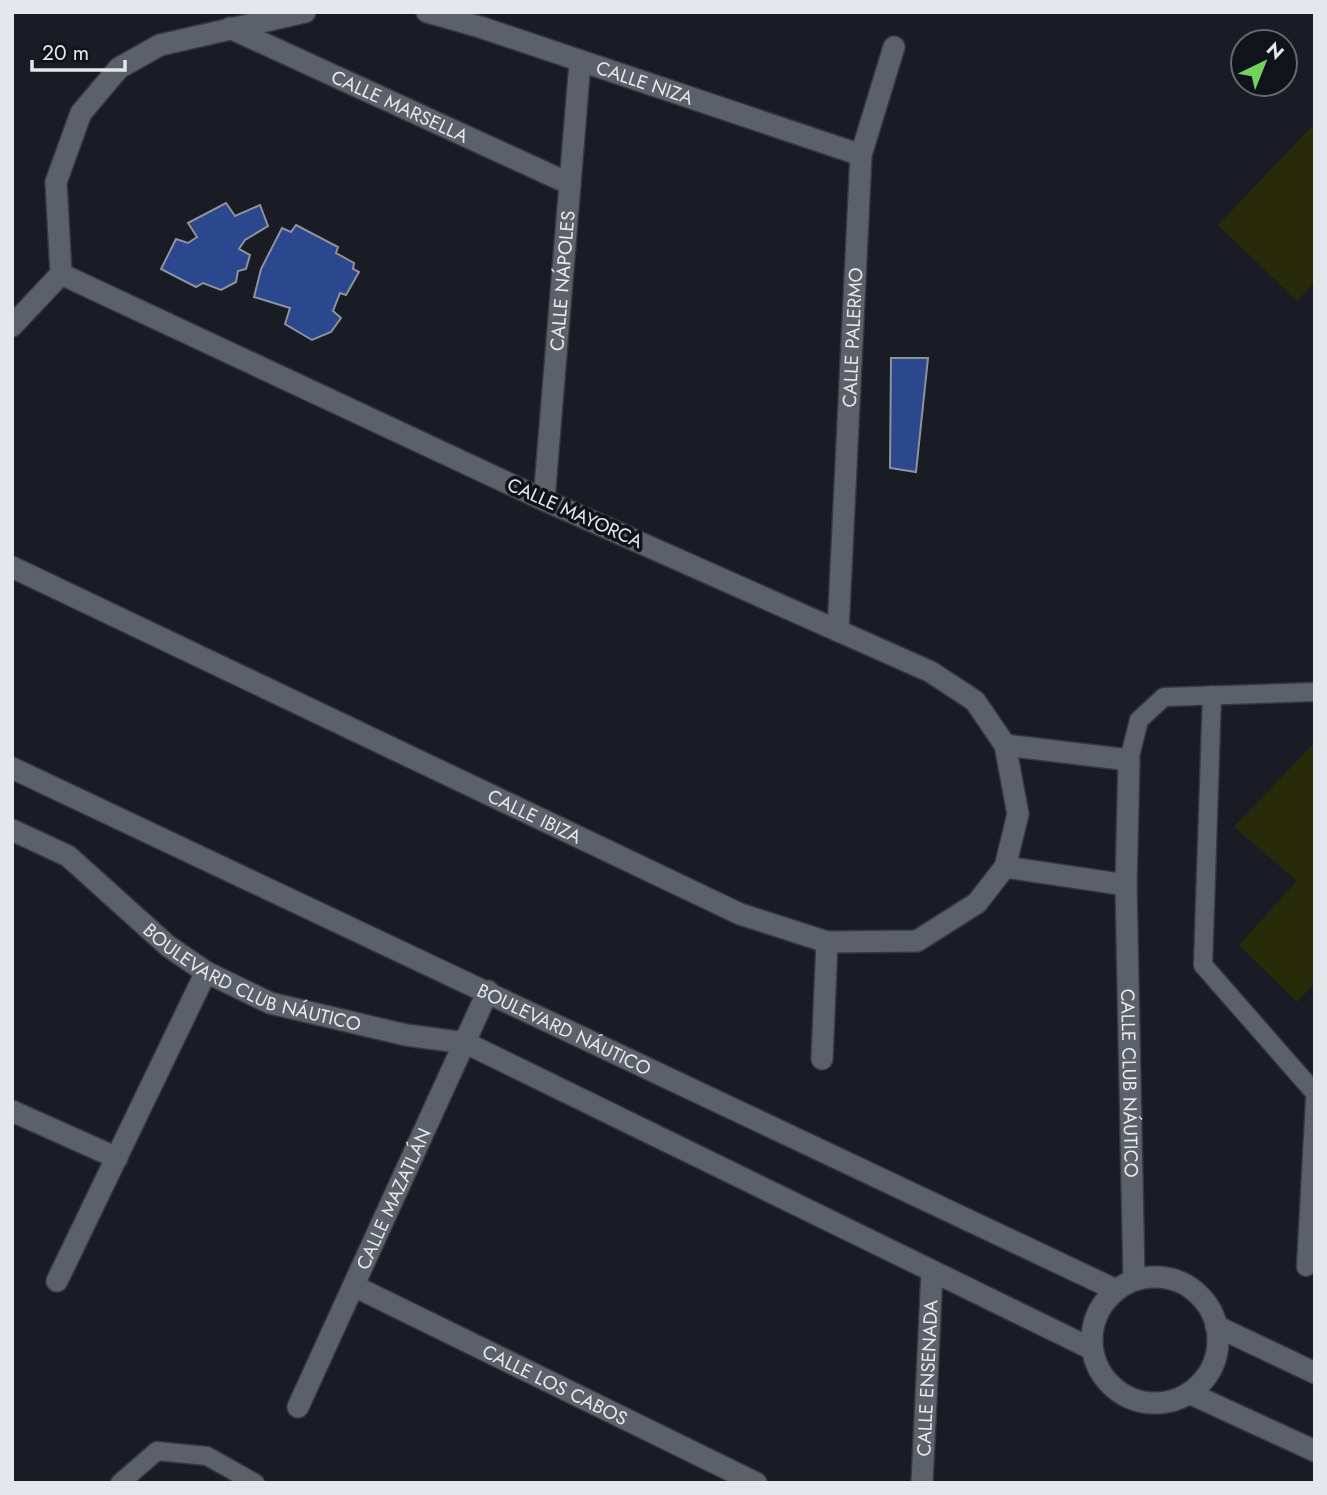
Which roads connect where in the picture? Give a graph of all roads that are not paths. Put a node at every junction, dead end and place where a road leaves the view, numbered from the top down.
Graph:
1 (305, 12) edge
2 (427, 12) edge
3 (230, 28) junction
4 (894, 47) dead end
5 (580, 62) junction
6 (860, 155) junction
7 (570, 184) junction
8 (61, 274) junction
9 (12, 326) edge
10 (544, 500) junction
11 (12, 567) edge
12 (838, 631) junction
13 (1315, 692) edge
14 (1212, 695) junction
15 (1005, 745) junction
16 (1129, 760) junction
17 (12, 768) edge
18 (1018, 814) joint
19 (12, 830) edge
20 (1005, 866) junction
21 (1126, 885) junction
22 (827, 942) junction
23 (206, 972) junction
24 (488, 991) junction
25 (466, 1043) junction
26 (822, 1059) dead end
27 (1315, 1093) edge
28 (1315, 1100) edge
29 (12, 1111) edge
30 (117, 1158) junction
31 (1306, 1267) dead end
32 (932, 1272) junction
33 (57, 1281) dead end
34 (1125, 1285) junction
35 (354, 1286) junction
36 (1216, 1326) junction
37 (1092, 1349) junction
38 (1315, 1373) edge
39 (1189, 1393) junction
40 (298, 1407) dead end
41 (1315, 1451) edge
42 (120, 1483) edge
43 (255, 1483) edge
44 (756, 1483) edge
45 (922, 1483) edge

1 - 3 street
2 - 5 street, CALLE NIZA
3 - 7 street, CALLE MARSELLA
3 - 8 street
4 - 6 street, CALLE PALERMO
5 - 6 street, CALLE NIZA
5 - 7 street, CALLE NÁPOLES
6 - 12 street, CALLE PALERMO
7 - 10 street, CALLE NÁPOLES
8 - 9 street
8 - 10 street, CALLE MAYORCA
10 - 12 street, CALLE MAYORCA
11 - 22 street, CALLE IBIZA
12 - 15 street, CALLE MAYORCA
13 - 14 lane, CALLE CLUB NÁUTICO
14 - 16 lane, CALLE CLUB NÁUTICO
14 - 27 lane
15 - 16 street
15 - 18 street, CALLE MAYORCA
16 - 21 street, CALLE CLUB NÁUTICO
17 - 24 street, BOULEVARD NÁUTICO
18 - 20 street, CALLE IBIZA
19 - 23 street, BOULEVARD CLUB NÁUTICO
20 - 21 street
20 - 22 street, CALLE IBIZA
21 - 34 street, CALLE CLUB NÁUTICO
22 - 26 street
23 - 25 street, BOULEVARD CLUB NÁUTICO
23 - 30 street
24 - 25 street, CALLE MAZATLÁN
24 - 34 street, BOULEVARD NÁUTICO
25 - 32 street
25 - 35 street, CALLE MAZATLÁN
28 - 31 lane
29 - 30 street
30 - 33 street
32 - 37 street
32 - 45 street, CALLE ENSENADA
34 - 36 street
34 - 37 street
35 - 40 street, CALLE MAZATLÁN
35 - 44 street, CALLE LOS CABOS
36 - 38 street
36 - 39 street
37 - 39 street
39 - 41 street
42 - 43 lane

